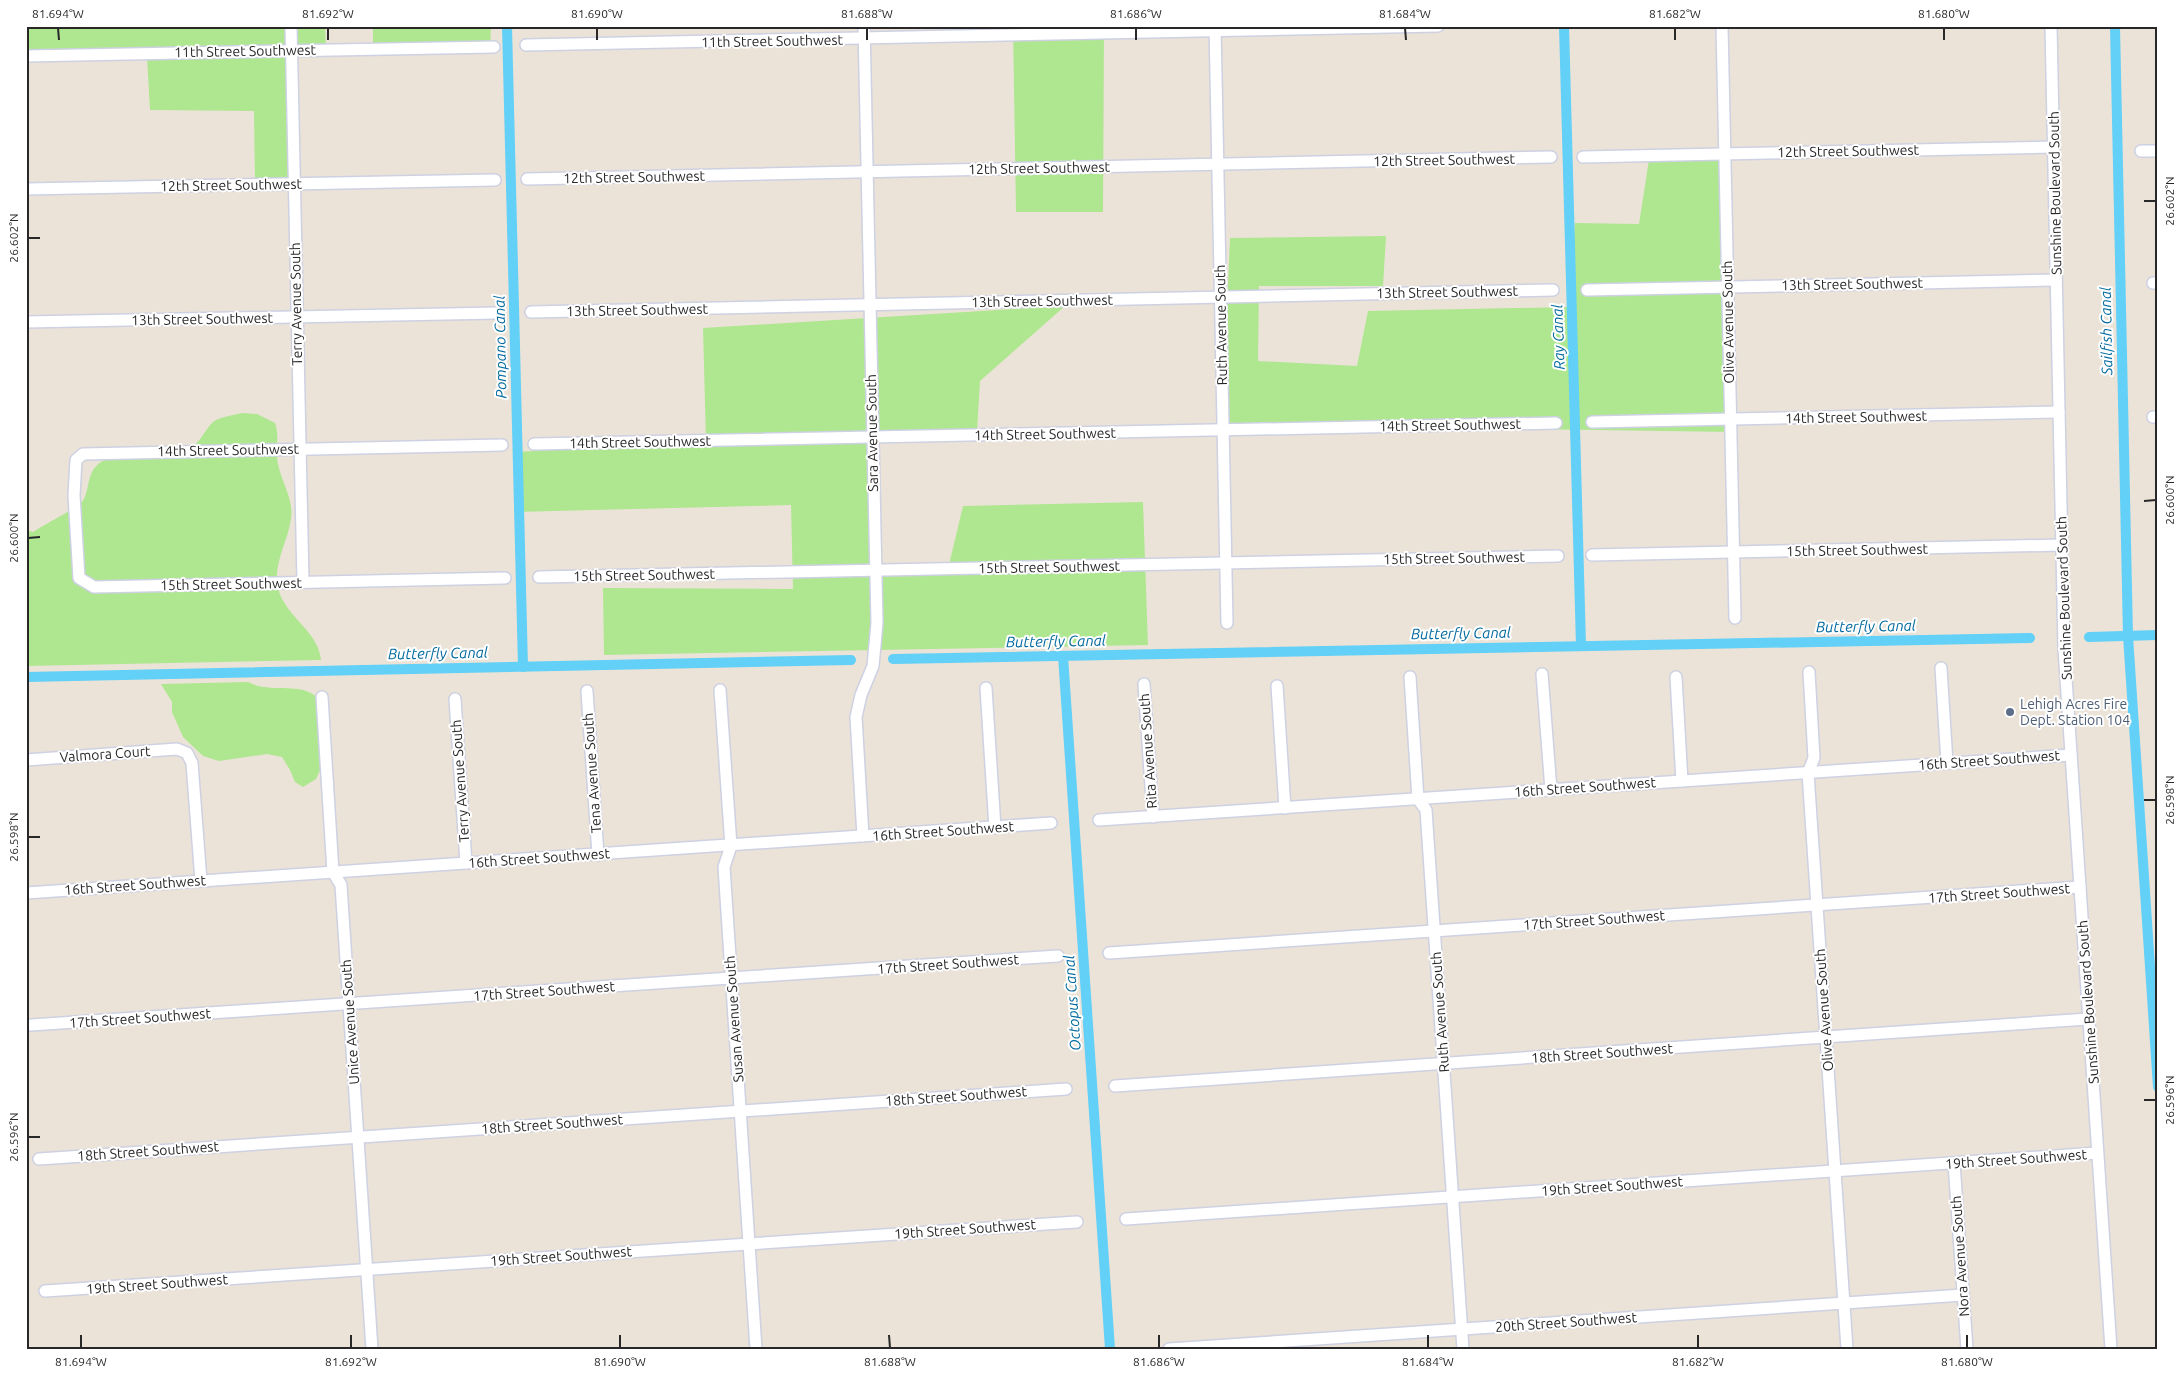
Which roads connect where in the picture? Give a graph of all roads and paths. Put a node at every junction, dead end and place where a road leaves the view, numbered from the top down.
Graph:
1 (291, 26) edge
2 (864, 26) edge
3 (1438, 26) edge
4 (1722, 26) edge
5 (2051, 26) edge
6 (1215, 29) edge
7 (863, 39) junction
8 (526, 45) dead end
9 (494, 47) dead end
10 (292, 50) junction
11 (26, 56) edge
12 (2054, 147) junction
13 (2141, 151) dead end
14 (2158, 151) edge
15 (1725, 154) junction
16 (1583, 157) dead end
17 (1551, 158) dead end
18 (1218, 164) junction
19 (867, 172) junction
20 (527, 179) dead end
21 (495, 180) dead end
22 (294, 184) junction
23 (26, 189) edge
24 (2056, 280) junction
25 (1727, 286) junction
26 (1553, 290) dead end
27 (1587, 290) dead end
28 (1220, 297) junction
29 (870, 305) junction
30 (497, 312) dead end
31 (531, 312) dead end
32 (297, 317) junction
33 (26, 322) edge
34 (2059, 412) junction
35 (1730, 420) junction
36 (1592, 422) dead end
37 (1556, 423) dead end
38 (1224, 430) junction
39 (872, 437) junction
40 (534, 444) dead end
41 (502, 445) dead end
42 (300, 449) junction
43 (2062, 545) junction
44 (1733, 552) junction
45 (1592, 555) dead end
46 (1558, 556) dead end
47 (1226, 563) junction
48 (875, 570) junction
49 (539, 577) dead end
50 (79, 578) joint
51 (505, 578) dead end
52 (302, 582) junction
53 (1735, 618) dead end
54 (1227, 624) dead end
55 (1942, 668) dead end
56 (1808, 672) dead end
57 (1542, 674) dead end
58 (1410, 677) dead end
59 (1676, 677) dead end
60 (1144, 684) dead end
61 (1277, 686) dead end
62 (986, 688) dead end
63 (720, 690) dead end
64 (587, 691) dead end
65 (322, 697) dead end
66 (455, 699) dead end
67 (2071, 755) junction
68 (26, 760) edge
69 (1947, 763) junction
70 (1808, 773) junction
71 (1682, 781) junction
72 (1551, 790) junction
73 (1418, 799) junction
74 (1285, 808) junction
75 (1153, 817) junction
76 (1099, 820) dead end
77 (1052, 823) dead end
78 (996, 828) junction
79 (863, 836) junction
80 (730, 846) junction
81 (598, 854) junction
82 (466, 863) junction
83 (333, 872) junction
84 (201, 881) junction
85 (2080, 887) junction
86 (26, 893) edge
87 (1816, 906) junction
88 (1434, 931) junction
89 (1109, 953) dead end
90 (1058, 956) dead end
91 (731, 978) junction
92 (349, 1004) junction
93 (2088, 1019) junction
94 (31, 1025) dead end
95 (1826, 1038) junction
96 (1444, 1063) junction
97 (1115, 1086) dead end
98 (1066, 1089) dead end
99 (740, 1111) junction
100 (358, 1137) junction
101 (2097, 1153) junction
102 (39, 1159) dead end
103 (1954, 1163) junction
104 (1835, 1171) junction
105 (1452, 1196) junction
106 (1126, 1219) dead end
107 (1077, 1222) dead end
108 (749, 1244) junction
109 (367, 1270) junction
110 (45, 1291) dead end
111 (1963, 1295) junction
112 (1844, 1303) junction
113 (1462, 1329) junction
114 (372, 1349) edge
115 (756, 1349) edge
116 (1169, 1349) edge
117 (1463, 1349) edge
118 (1847, 1349) edge
119 (1967, 1349) edge
120 (2111, 1349) edge

1 - 10 street, Terry Avenue South
2 - 7 street, Sara Avenue South
3 - 6 street, 11th Street Southwest
4 - 15 street, Olive Avenue South
5 - 12 street, Sunshine Boulevard South
6 - 7 street, 11th Street Southwest
6 - 18 street, Ruth Avenue South
7 - 8 street, 11th Street Southwest
7 - 19 street, Sara Avenue South
9 - 10 street, 11th Street Southwest
10 - 11 street, 11th Street Southwest
10 - 22 street, Terry Avenue South
12 - 15 street, 12th Street Southwest
12 - 24 street, Sunshine Boulevard South
13 - 14 street
15 - 16 street, 12th Street Southwest
15 - 25 street, Olive Avenue South
17 - 18 street, 12th Street Southwest
18 - 19 street, 12th Street Southwest
18 - 28 street, Ruth Avenue South
19 - 20 street, 12th Street Southwest
19 - 29 street, Sara Avenue South
21 - 22 street, 12th Street Southwest
22 - 23 street, 12th Street Southwest
22 - 32 street, Terry Avenue South
24 - 25 street, 13th Street Southwest
24 - 34 street, Sunshine Boulevard South
25 - 27 street, 13th Street Southwest
25 - 35 street, Olive Avenue South
26 - 28 street, 13th Street Southwest
28 - 29 street, 13th Street Southwest
28 - 38 street, Ruth Avenue South
29 - 31 street, 13th Street Southwest
29 - 39 street, Sara Avenue South
30 - 32 street, 13th Street Southwest
32 - 33 street, 13th Street Southwest
32 - 42 street, Terry Avenue South
34 - 35 street, 14th Street Southwest
34 - 43 street, Sunshine Boulevard South
35 - 36 street, 14th Street Southwest
35 - 44 street, Olive Avenue South
37 - 38 street, 14th Street Southwest
38 - 39 street, 14th Street Southwest
38 - 47 street, Ruth Avenue South
39 - 40 street, 14th Street Southwest
39 - 48 street, Sara Avenue South
41 - 42 street, 14th Street Southwest
42 - 50 street, 14th Street Southwest
42 - 52 street, Terry Avenue South
43 - 44 street, 15th Street Southwest
43 - 67 street, Sunshine Boulevard South
44 - 45 street, 15th Street Southwest
44 - 53 street, Olive Avenue South
46 - 47 street, 15th Street Southwest
47 - 48 street, 15th Street Southwest
47 - 54 street, Ruth Avenue South
48 - 49 street, 15th Street Southwest
48 - 79 street, Sara Avenue South
50 - 52 street, 15th Street Southwest
51 - 52 street, 15th Street Southwest
55 - 69 street
56 - 70 street, Olive Avenue South
57 - 72 street
58 - 73 street, Ruth Avenue South
59 - 71 street
60 - 75 street, Rita Avenue South
61 - 74 street
62 - 78 street
63 - 80 street, Susan Avenue South
64 - 81 street, Tena Avenue South
65 - 83 street, Unice Avenue South
66 - 82 street, Terry Avenue South
67 - 69 street, 16th Street Southwest
67 - 85 street, Sunshine Boulevard South
68 - 84 street, Valmora Court
69 - 70 street, 16th Street Southwest
70 - 71 street, 16th Street Southwest
70 - 87 street, Olive Avenue South
71 - 72 street, 16th Street Southwest
72 - 73 street, 16th Street Southwest
73 - 74 street, 16th Street Southwest
73 - 88 street, Ruth Avenue South
74 - 75 street, 16th Street Southwest
75 - 76 street, 16th Street Southwest
77 - 78 street, 16th Street Southwest
78 - 79 street, 16th Street Southwest
79 - 80 street, 16th Street Southwest
80 - 81 street, 16th Street Southwest
80 - 91 street, Susan Avenue South
81 - 82 street, 16th Street Southwest
82 - 83 street, 16th Street Southwest
83 - 84 street, 16th Street Southwest
83 - 92 street, Unice Avenue South
84 - 86 street, 16th Street Southwest
85 - 87 street, 17th Street Southwest
85 - 93 street, Sunshine Boulevard South
87 - 88 street, 17th Street Southwest
87 - 95 street, Olive Avenue South
88 - 89 street, 17th Street Southwest
88 - 96 street, Ruth Avenue South
90 - 91 street, 17th Street Southwest
91 - 92 street, 17th Street Southwest
91 - 99 street, Susan Avenue South
92 - 94 street, 17th Street Southwest
92 - 100 street, Unice Avenue South
93 - 95 street, 18th Street Southwest
93 - 101 street, Sunshine Boulevard South
95 - 96 street, 18th Street Southwest
95 - 104 street, Olive Avenue South
96 - 97 street, 18th Street Southwest
96 - 105 street, Ruth Avenue South
98 - 99 street, 18th Street Southwest
99 - 100 street, 18th Street Southwest
99 - 108 street, Susan Avenue South
100 - 102 street, 18th Street Southwest
100 - 109 street, Unice Avenue South
101 - 103 street, 19th Street Southwest
101 - 120 street, Sunshine Boulevard South
103 - 104 street, 19th Street Southwest
103 - 111 street, Nora Avenue South
104 - 105 street, 19th Street Southwest
104 - 112 street, Olive Avenue South
105 - 106 street, 19th Street Southwest
105 - 113 street, Ruth Avenue South
107 - 108 street, 19th Street Southwest
108 - 109 street, 19th Street Southwest
108 - 115 street, Susan Avenue South
109 - 110 street, 19th Street Southwest
109 - 114 street, Unice Avenue South
111 - 112 street, 20th Street Southwest
111 - 119 street, Nora Avenue South
112 - 113 street, 20th Street Southwest
112 - 118 street, Olive Avenue South
113 - 116 street, 20th Street Southwest
113 - 117 street, Ruth Avenue South

